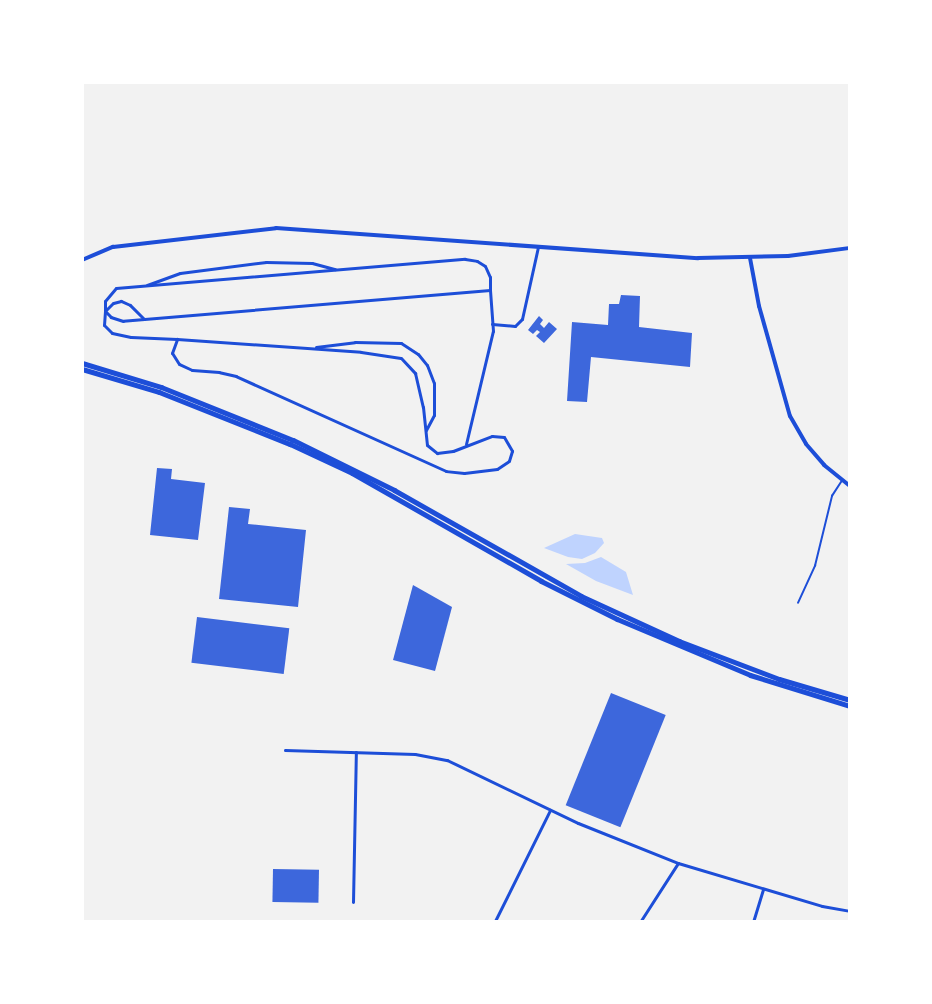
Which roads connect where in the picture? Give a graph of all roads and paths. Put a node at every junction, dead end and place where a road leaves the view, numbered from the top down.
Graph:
1 (538, 247) junction
2 (849, 248) edge
3 (750, 258) junction
4 (82, 260) edge
5 (339, 270) junction
6 (141, 286) junction
7 (490, 290) junction
8 (105, 311) junction
9 (144, 319) junction
10 (492, 324) junction
11 (177, 339) junction
12 (307, 348) junction
13 (82, 363) edge
14 (82, 369) edge
15 (426, 432) junction
16 (466, 444) junction
17 (842, 481) junction
18 (849, 486) edge
19 (798, 603) dead end
20 (849, 700) edge
21 (849, 705) edge
22 (285, 750) dead end
23 (356, 752) junction
24 (550, 810) junction
25 (678, 863) junction
26 (763, 889) junction
27 (353, 902) dead end
28 (849, 911) edge
29 (495, 921) edge
30 (640, 921) edge
31 (753, 921) edge

1 - 3 street
1 - 4 street
1 - 10 street
2 - 3 street
3 - 17 street
5 - 6 street
5 - 6 street
5 - 7 street
6 - 8 street
7 - 9 street
7 - 10 street
8 - 9 street
8 - 9 street
8 - 11 street
10 - 16 street
11 - 12 street
11 - 16 street
12 - 15 street
12 - 15 street
13 - 20 highway
14 - 21 highway
15 - 16 street
17 - 18 street
17 - 19 lane
22 - 23 street
23 - 24 street
23 - 27 street
24 - 25 street
24 - 29 street
25 - 26 street
25 - 30 street
26 - 28 street
26 - 31 street

